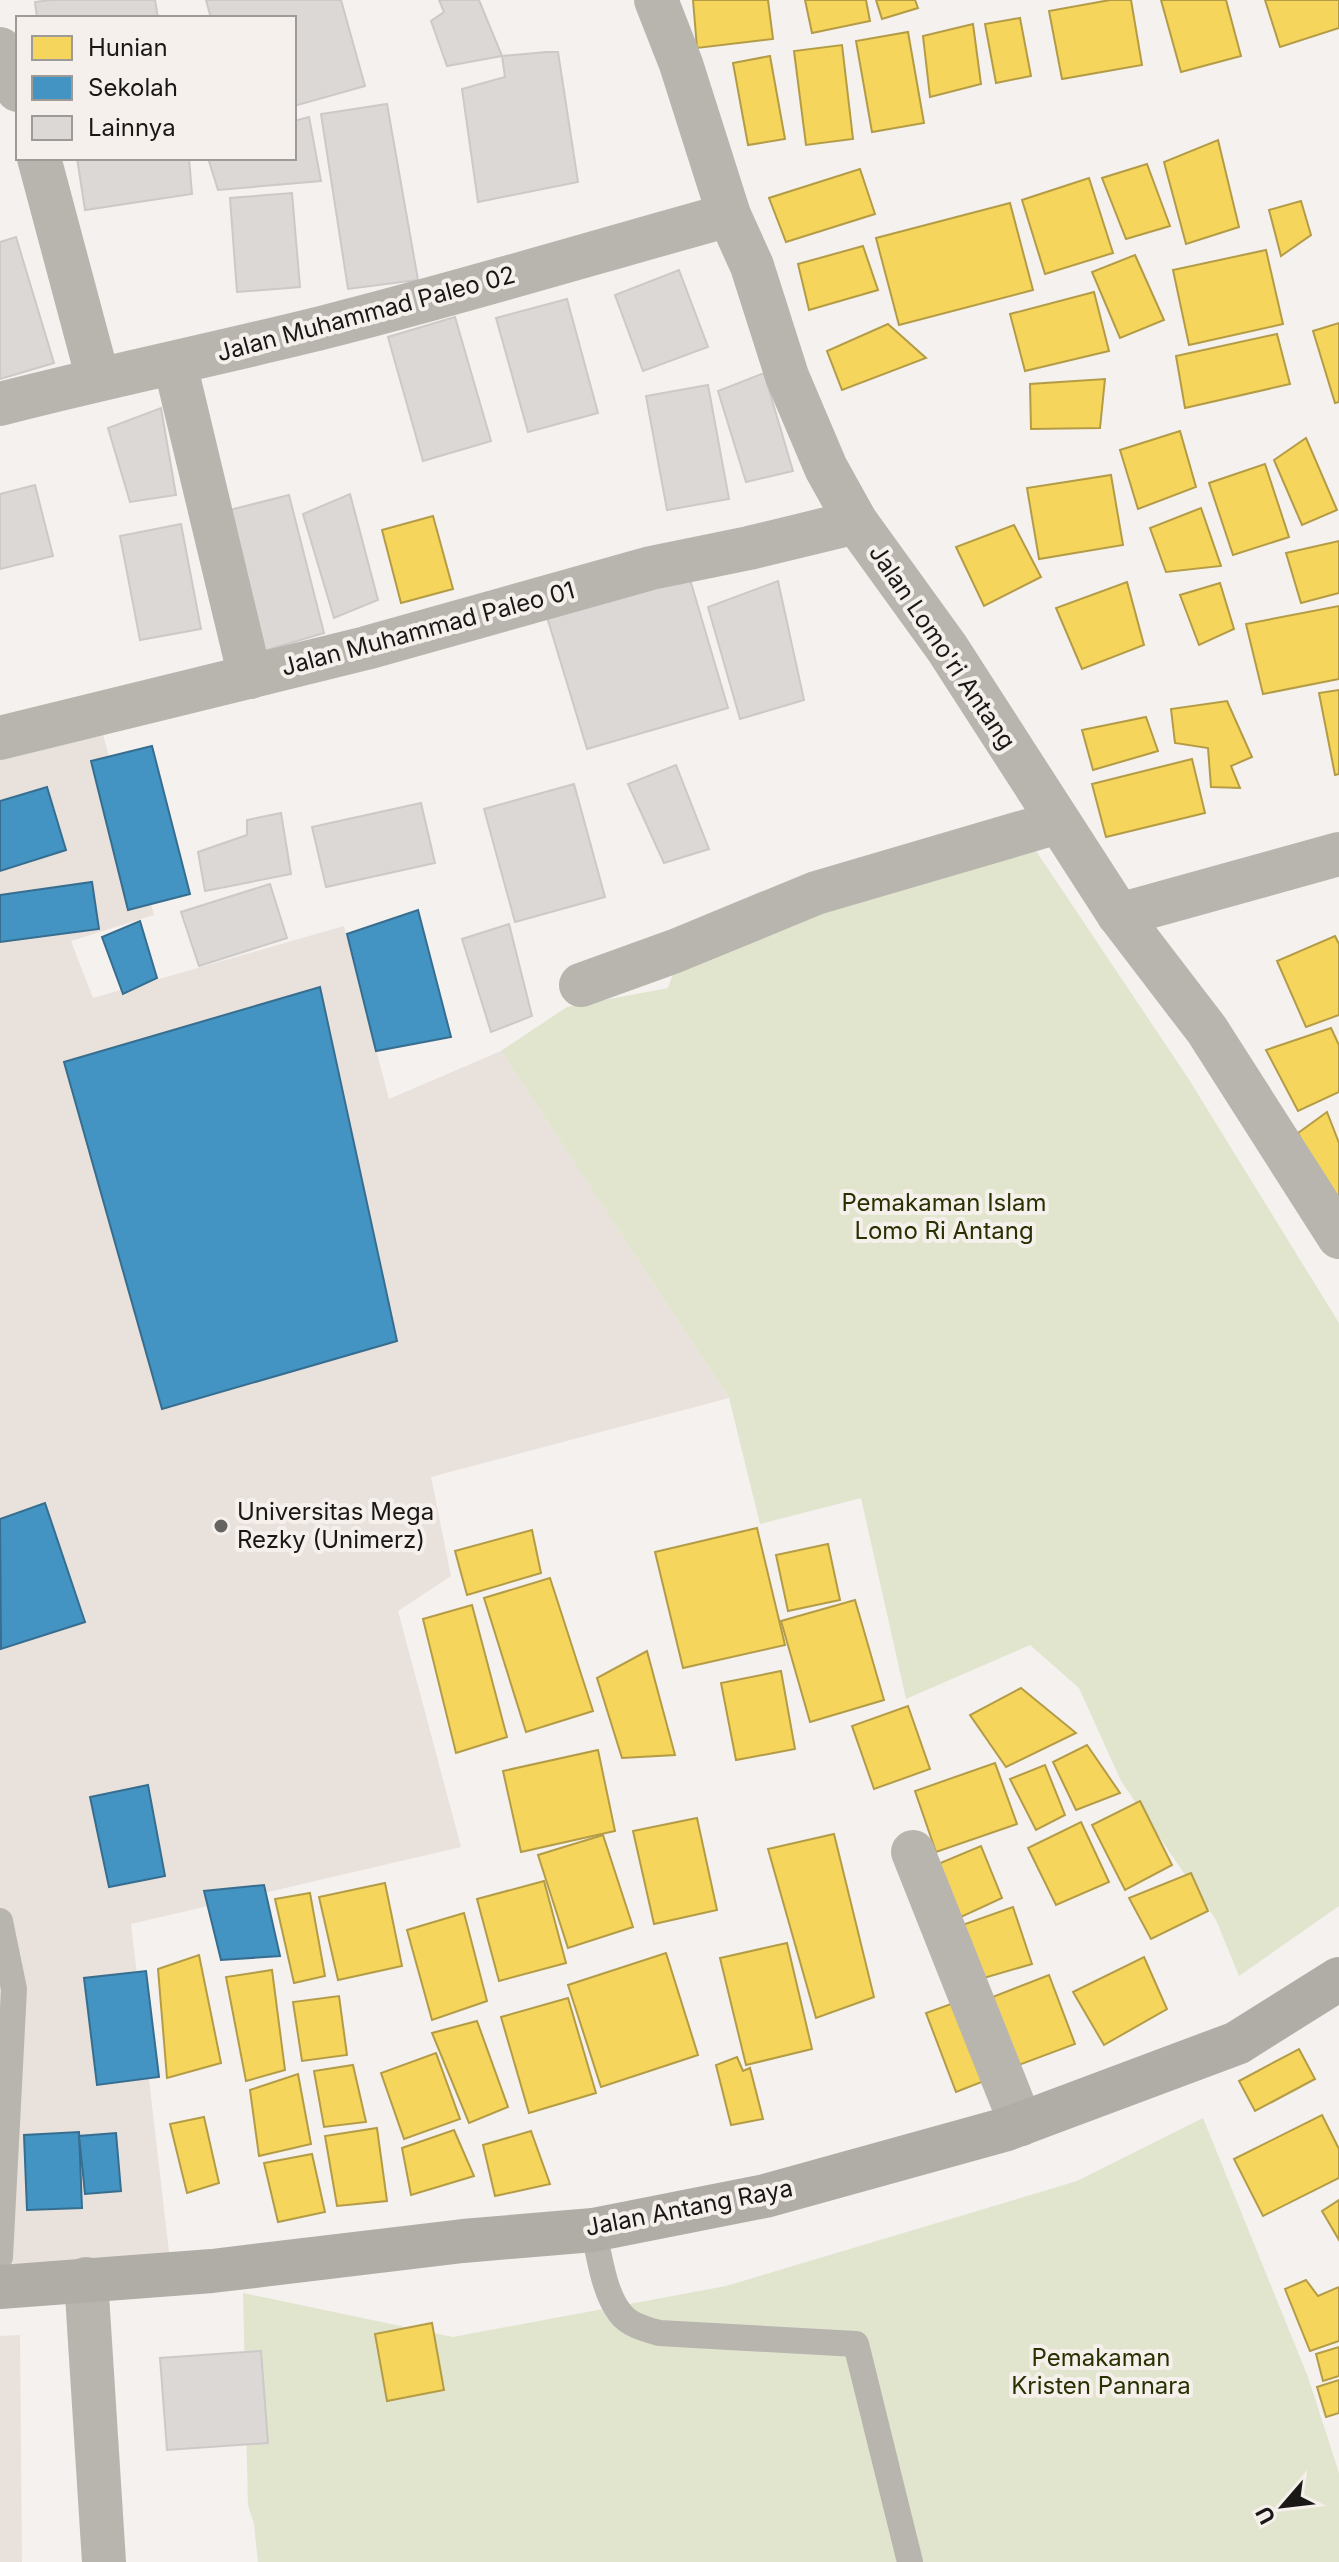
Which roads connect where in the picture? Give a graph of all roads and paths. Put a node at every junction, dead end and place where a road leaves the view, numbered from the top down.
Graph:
1 (656, 0) edge
2 (0, 49) edge
3 (16, 85) edge
4 (40, 160) edge
5 (729, 215) junction
6 (175, 364) junction
7 (98, 379) junction
8 (0, 404) edge
9 (856, 522) junction
10 (250, 677) junction
11 (0, 738) edge
12 (1058, 822) junction
13 (1339, 854) edge
14 (1119, 915) junction
15 (581, 985) dead end
16 (1339, 1237) edge
17 (913, 1852) dead end
18 (0, 1921) edge
19 (1339, 1979) edge
20 (1021, 2124) junction
21 (593, 2230) junction
22 (0, 2257) edge
23 (86, 2279) junction
24 (0, 2287) edge
25 (104, 2562) edge
26 (910, 2562) edge

1 - 5 street, Jalan Lomo'ri Antang
2 - 3 street
4 - 7 street
5 - 6 street, Jalan Muhammad Paleo 02
5 - 9 street, Jalan Lomo'ri Antang
6 - 7 street, Jalan Muhammad Paleo 02
6 - 10 street
7 - 8 street, Jalan Muhammad Paleo 02
9 - 10 street, Jalan Muhammad Paleo 01
9 - 12 street, Jalan Lomo'ri Antang
10 - 11 street, Jalan Muhammad Paleo 01
12 - 14 street, Jalan Lomo'ri Antang
12 - 15 street
13 - 14 street
14 - 16 street, Jalan Lomo'ri Antang
17 - 20 street
18 - 22 lane
19 - 20 main road, Jalan Antang Raya
20 - 21 main road, Jalan Antang Raya
21 - 23 main road, Jalan Antang Raya
21 - 26 lane
23 - 24 main road, Jalan Antang Raya
23 - 25 street

